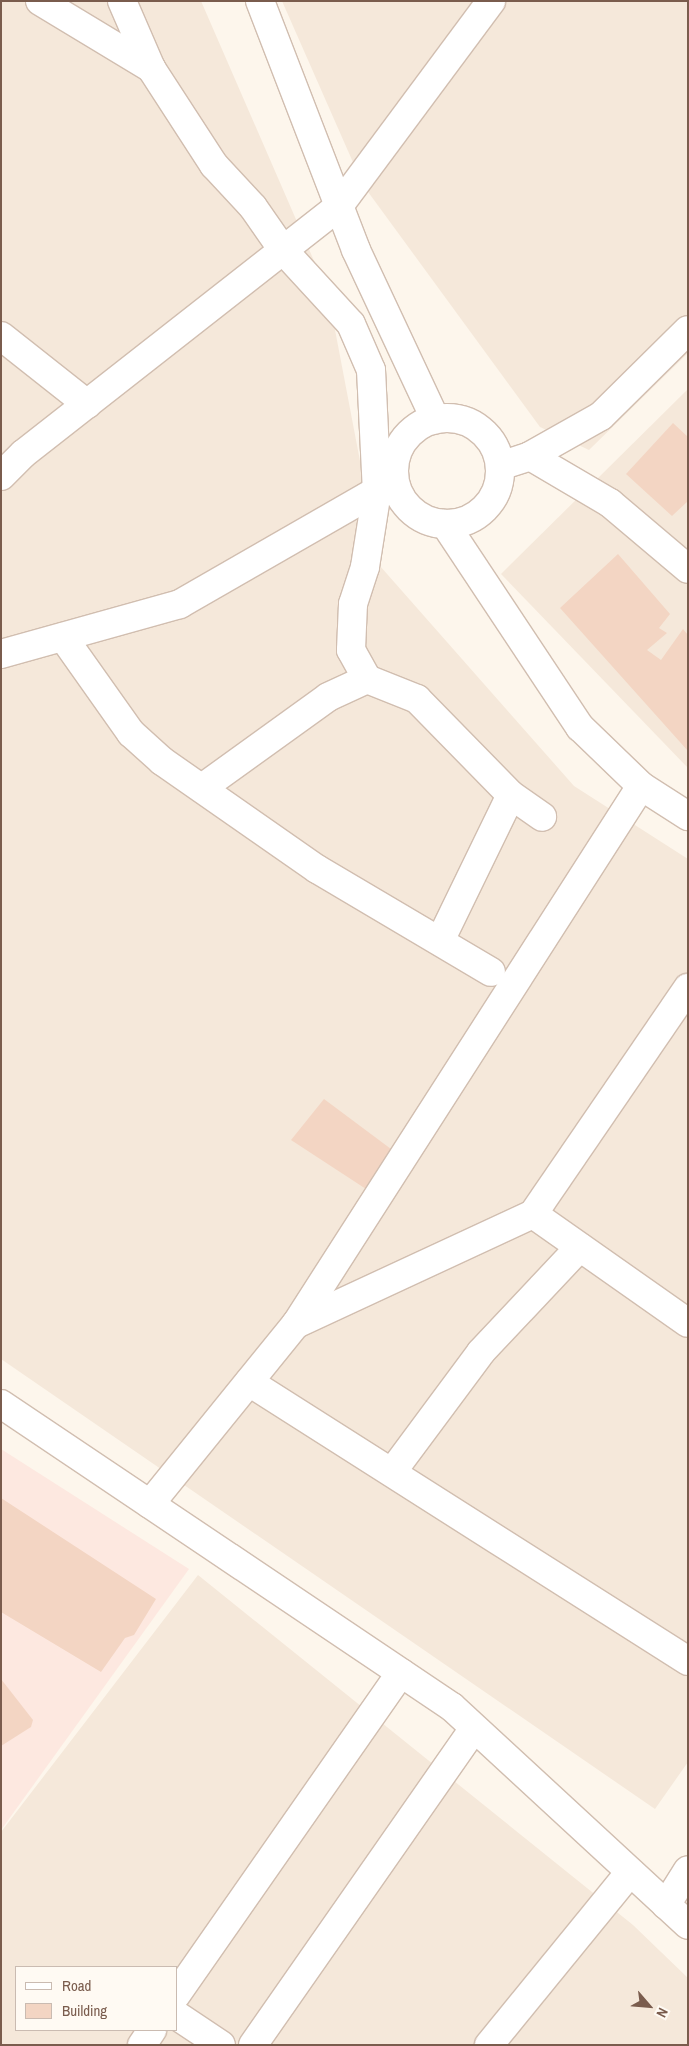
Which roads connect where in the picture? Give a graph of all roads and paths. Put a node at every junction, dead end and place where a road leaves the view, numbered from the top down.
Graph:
1 (40, 1) edge
2 (122, 1) edge
3 (260, 1) edge
4 (491, 1) edge
5 (151, 68) junction
6 (339, 206) junction
7 (282, 250) junction
8 (688, 330) edge
9 (1, 336) edge
10 (87, 404) junction
11 (435, 419) junction
12 (530, 456) junction
13 (500, 466) junction
14 (1, 476) edge
15 (386, 485) junction
16 (445, 524) junction
17 (688, 569) edge
18 (63, 637) junction
19 (1, 654) edge
20 (367, 679) junction
21 (641, 786) junction
22 (202, 788) junction
23 (511, 795) junction
24 (688, 816) edge
25 (542, 817) dead end
26 (440, 941) junction
27 (491, 972) dead end
28 (688, 988) edge
29 (533, 1214) junction
30 (580, 1247) junction
31 (688, 1323) edge
32 (296, 1324) junction
33 (250, 1382) junction
34 (1, 1404) edge
35 (392, 1472) junction
36 (150, 1504) junction
37 (688, 1661) edge
38 (401, 1673) junction
39 (474, 1728) junction
40 (688, 1870) edge
41 (630, 1872) junction
42 (666, 1905) junction
43 (688, 1925) edge
44 (178, 1992) edge
45 (178, 2016) edge
46 (151, 2031) edge
47 (142, 2045) edge
48 (221, 2045) edge
49 (253, 2045) edge
50 (489, 2045) edge

1 - 5 street
2 - 5 street
3 - 6 street
4 - 6 street
5 - 7 street
6 - 7 street
6 - 11 street
7 - 10 street
7 - 15 street
8 - 12 street
9 - 10 street
10 - 14 street
11 - 13 street
11 - 15 street
12 - 13 street
12 - 17 street
13 - 16 street
15 - 16 street
15 - 18 street
15 - 20 street
16 - 21 street
18 - 19 street
18 - 22 street
20 - 22 street
20 - 23 street
21 - 24 street
21 - 32 street
22 - 26 street
23 - 25 street
23 - 26 street
26 - 27 street
28 - 29 street
29 - 30 street
29 - 32 street
30 - 31 street
30 - 35 street
32 - 33 street
33 - 35 street
33 - 36 street
34 - 36 street
35 - 37 street
36 - 38 street
38 - 39 street
38 - 44 street
39 - 41 street
39 - 49 street
40 - 42 street
41 - 42 street
41 - 50 street
42 - 43 street
45 - 48 street
46 - 47 street

